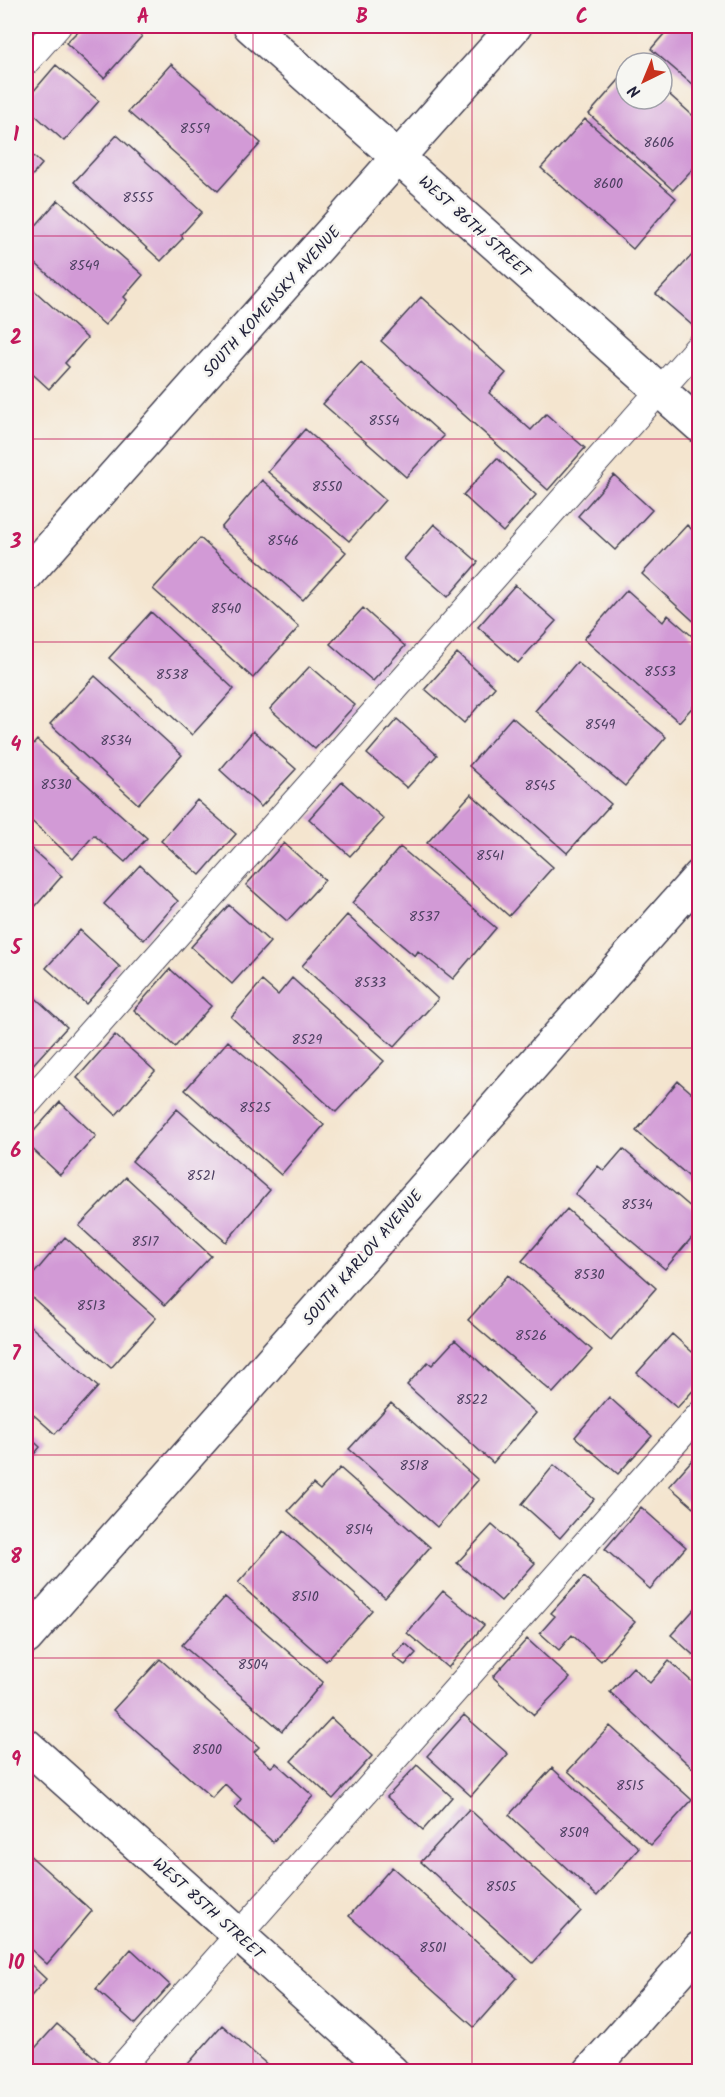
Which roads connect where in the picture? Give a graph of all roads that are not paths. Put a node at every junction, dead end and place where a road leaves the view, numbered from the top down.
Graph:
1 (58, 26) edge
2 (250, 26) edge
3 (515, 26) edge
4 (26, 62) edge
5 (398, 157) junction
6 (699, 345) edge
7 (659, 390) junction
8 (699, 426) edge
9 (26, 575) edge
10 (699, 876) edge
11 (26, 1105) edge
12 (699, 1414) edge
13 (26, 1638) edge
14 (26, 1745) edge
15 (238, 1934) junction
16 (699, 1948) edge
17 (117, 2072) edge
18 (392, 2072) edge
19 (590, 2072) edge

1 - 4 lane
2 - 5 street, WEST 86TH STREET
3 - 5 street, SOUTH KOMENSKY AVENUE
5 - 7 street, WEST 86TH STREET
5 - 9 street, SOUTH KOMENSKY AVENUE
6 - 7 lane
7 - 8 street, WEST 86TH STREET
7 - 11 lane
10 - 13 street, SOUTH KARLOV AVENUE
12 - 15 lane
14 - 15 street, WEST 85TH STREET
15 - 17 lane
15 - 18 street, WEST 85TH STREET
16 - 19 street

